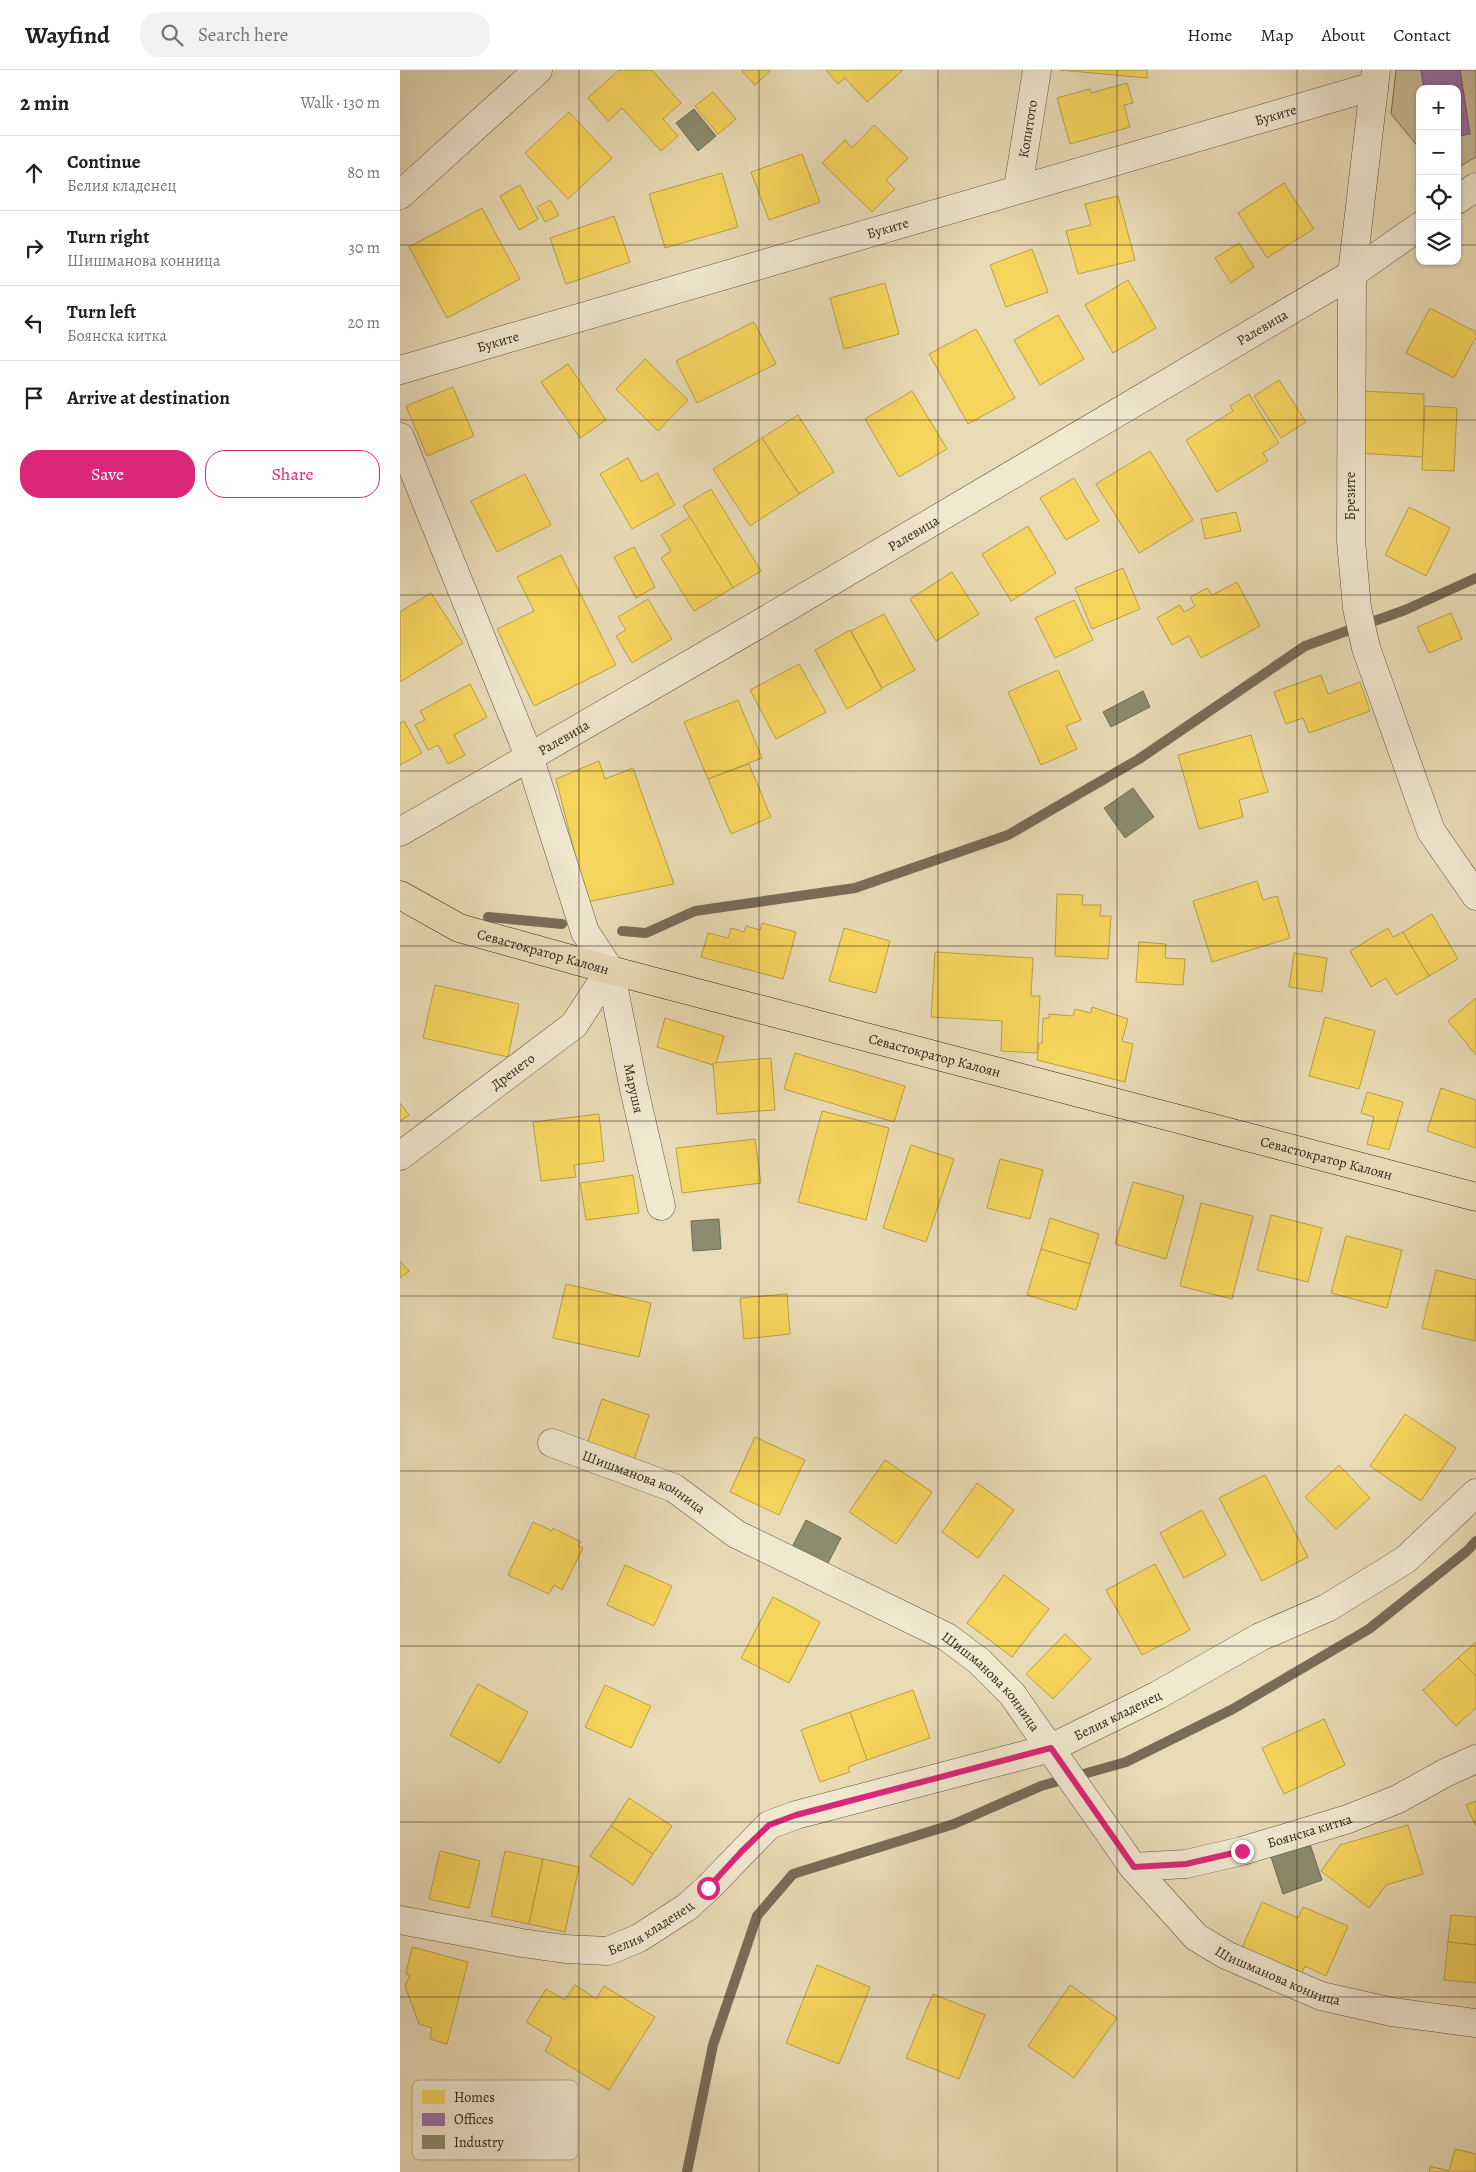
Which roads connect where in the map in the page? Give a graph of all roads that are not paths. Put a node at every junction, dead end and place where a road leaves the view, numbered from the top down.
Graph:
1 (538, 70) edge
2 (1037, 70) edge
3 (1375, 78) edge
4 (1476, 187) edge
5 (1018, 188) junction
6 (400, 195) edge
7 (1461, 197) edge
8 (1416, 229) edge
9 (1352, 274) junction
10 (400, 370) edge
11 (400, 437) edge
12 (529, 756) junction
13 (400, 832) edge
14 (400, 895) edge
15 (1476, 896) edge
16 (610, 970) junction
17 (400, 1156) edge
18 (1476, 1197) edge
19 (661, 1206) dead end
20 (552, 1443) dead end
21 (1476, 1493) edge
22 (1051, 1748) junction
23 (1476, 1759) edge
24 (1134, 1867) junction
25 (400, 1920) edge
26 (1476, 2023) edge

1 - 6 street
2 - 5 street, Копитото
3 - 5 street, Буките
3 - 9 street, Брезите
4 - 7 street
5 - 10 street, Буките
8 - 9 street, Ралевица
9 - 12 street, Ралевица
9 - 15 street, Брезите
11 - 12 street
12 - 13 street, Ралевица
12 - 16 street
14 - 16 main road, Севастократор Калоян
16 - 17 street, Дренето
16 - 18 main road, Севастократор Калоян
16 - 19 street, Марушя
20 - 22 street, Шишманова конница
21 - 22 street, Белия кладенец
22 - 24 street, Шишманова конница
22 - 25 street, Белия кладенец
23 - 24 street, Боянска китка
24 - 26 street, Шишманова конница

